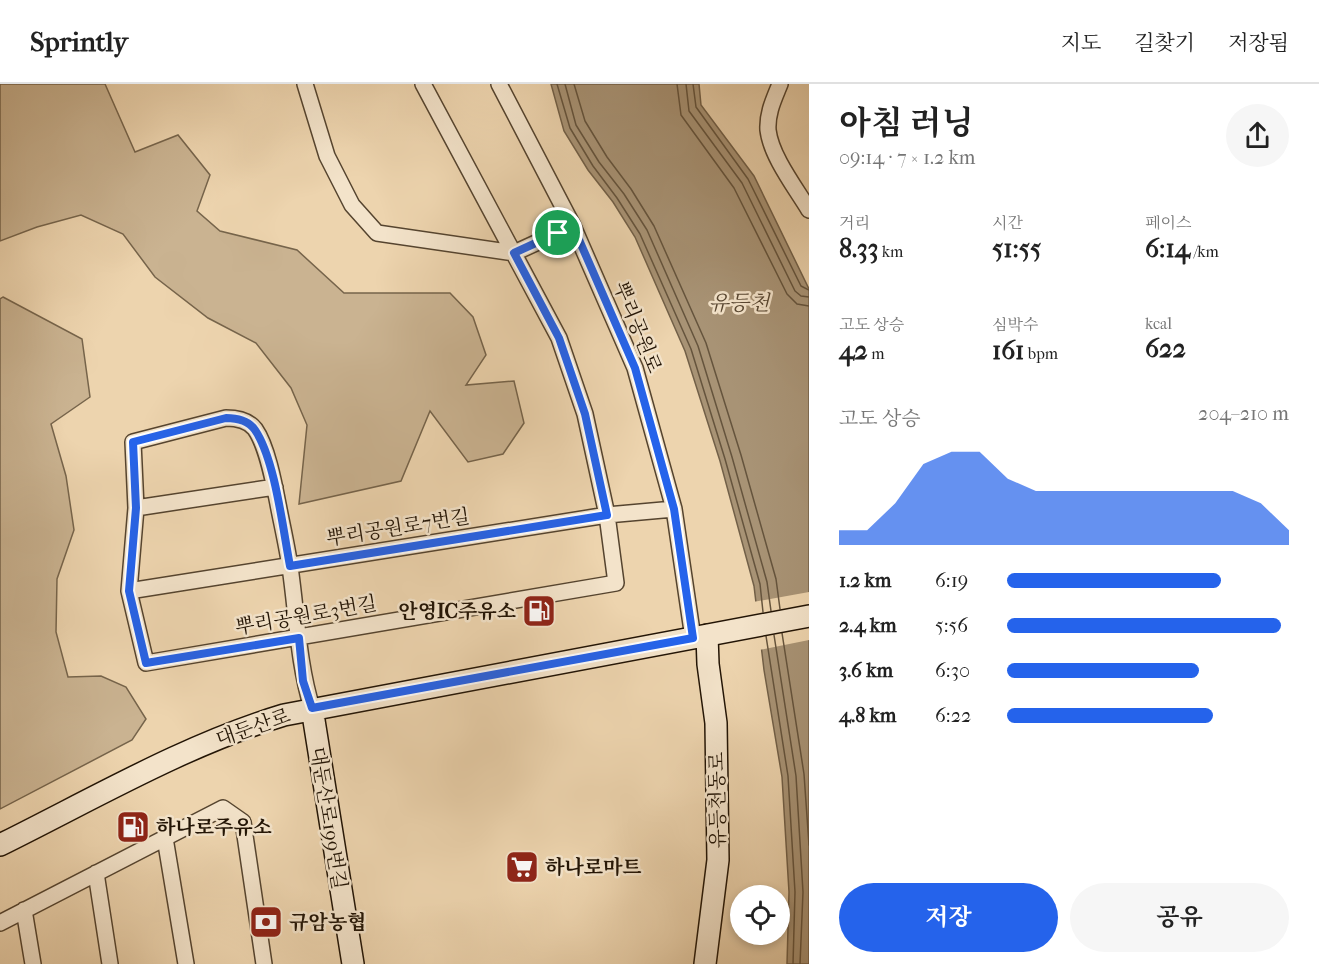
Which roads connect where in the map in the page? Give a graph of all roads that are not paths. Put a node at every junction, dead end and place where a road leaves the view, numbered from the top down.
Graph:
1 (305, 84) edge
2 (423, 84) edge
3 (499, 84) edge
4 (780, 84) edge
5 (809, 210) edge
6 (573, 226) junction
7 (514, 253) junction
8 (275, 487) junction
9 (136, 508) junction
10 (674, 509) junction
11 (607, 515) junction
12 (290, 566) junction
13 (129, 591) junction
14 (809, 616) edge
15 (709, 635) junction
16 (299, 638) junction
17 (312, 708) junction
18 (165, 838) junction
19 (0, 845) edge
20 (96, 873) junction
21 (24, 910) junction
22 (0, 923) edge
23 (33, 964) edge
24 (110, 964) edge
25 (186, 964) edge
26 (264, 964) edge
27 (353, 964) edge
28 (705, 964) edge

1 - 7 street
2 - 7 street
3 - 6 street, 뿌리공원로
4 - 5 street
6 - 7 street
6 - 10 street, 뿌리공원로
7 - 11 street
8 - 9 street
8 - 9 street
8 - 12 street
9 - 13 street
10 - 11 street, 뿌리공원로7번길
10 - 15 street, 뿌리공원로
11 - 12 street, 뿌리공원로7번길
11 - 16 street, 뿌리공원로3번길
12 - 13 street, 뿌리공원로7번길
12 - 16 street
13 - 16 street, 뿌리공원로3번길
14 - 15 main road, 대둔산로
15 - 17 main road, 대둔산로
15 - 28 main road, 유등천동로
16 - 17 street
17 - 19 main road, 대둔산로
17 - 27 main road, 대둔산로199번길
18 - 20 street
18 - 25 street
18 - 26 street
20 - 21 street
20 - 24 street
21 - 22 street
21 - 23 street

